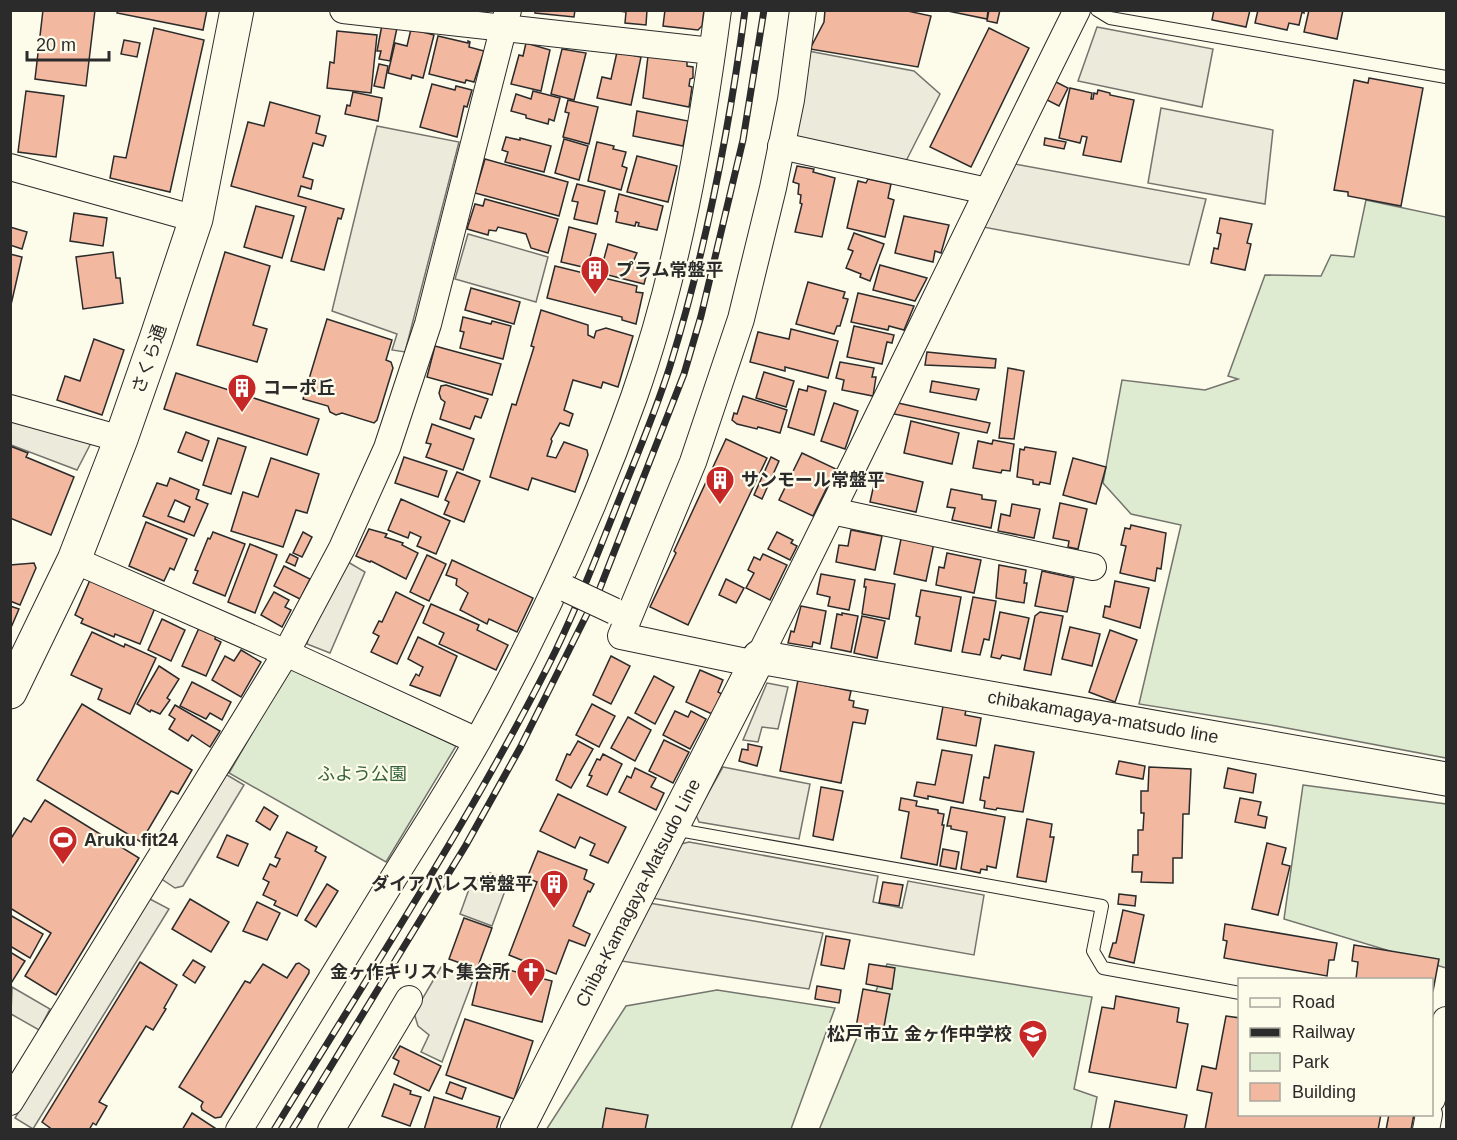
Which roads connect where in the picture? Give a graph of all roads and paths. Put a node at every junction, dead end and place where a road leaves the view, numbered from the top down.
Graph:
1 (237, 10) edge
2 (343, 10) edge
3 (718, 10) edge
4 (803, 10) edge
5 (1077, 10) edge
6 (1097, 10) edge
7 (506, 19) edge
8 (712, 51) junction
9 (1446, 77) edge
10 (781, 147) junction
11 (10, 167) edge
12 (987, 191) junction
13 (196, 219) junction
14 (10, 408) edge
15 (121, 439) junction
16 (832, 511) junction
17 (74, 560) junction
18 (1093, 567) dead end
19 (567, 589) dead end
20 (615, 611) dead end
21 (286, 653) junction
22 (758, 660) junction
23 (10, 692) edge
24 (477, 741) junction
25 (1446, 779) edge
26 (671, 829) junction
27 (1238, 993) edge
28 (409, 999) dead end
29 (1441, 1027) edge
30 (1433, 1085) edge
31 (10, 1102) edge
32 (239, 1130) edge
33 (331, 1130) edge
34 (517, 1130) edge

1 - 13 main road, さくら通
2 - 7 street
3 - 8 street
4 - 10 street
5 - 12 street
6 - 9 lane
7 - 8 street
7 - 21 street
8 - 24 street
10 - 12 street
10 - 22 street
11 - 13 street
12 - 16 street
13 - 15 main road, さくら通
14 - 15 street
15 - 17 main road, さくら通
16 - 18 street
16 - 22 street
17 - 21 street
17 - 23 main road, さくら通
19 - 20 street, bridge
21 - 24 street
21 - 31 street
22 - 25 main road, chibakamagaya-matsudo line
22 - 26 main road, Chiba-Kamagaya-Matsudo Line
24 - 32 street
26 - 27 lane
26 - 34 main road, Chiba-Kamagaya-Matsudo Line
28 - 33 street
29 - 30 street

